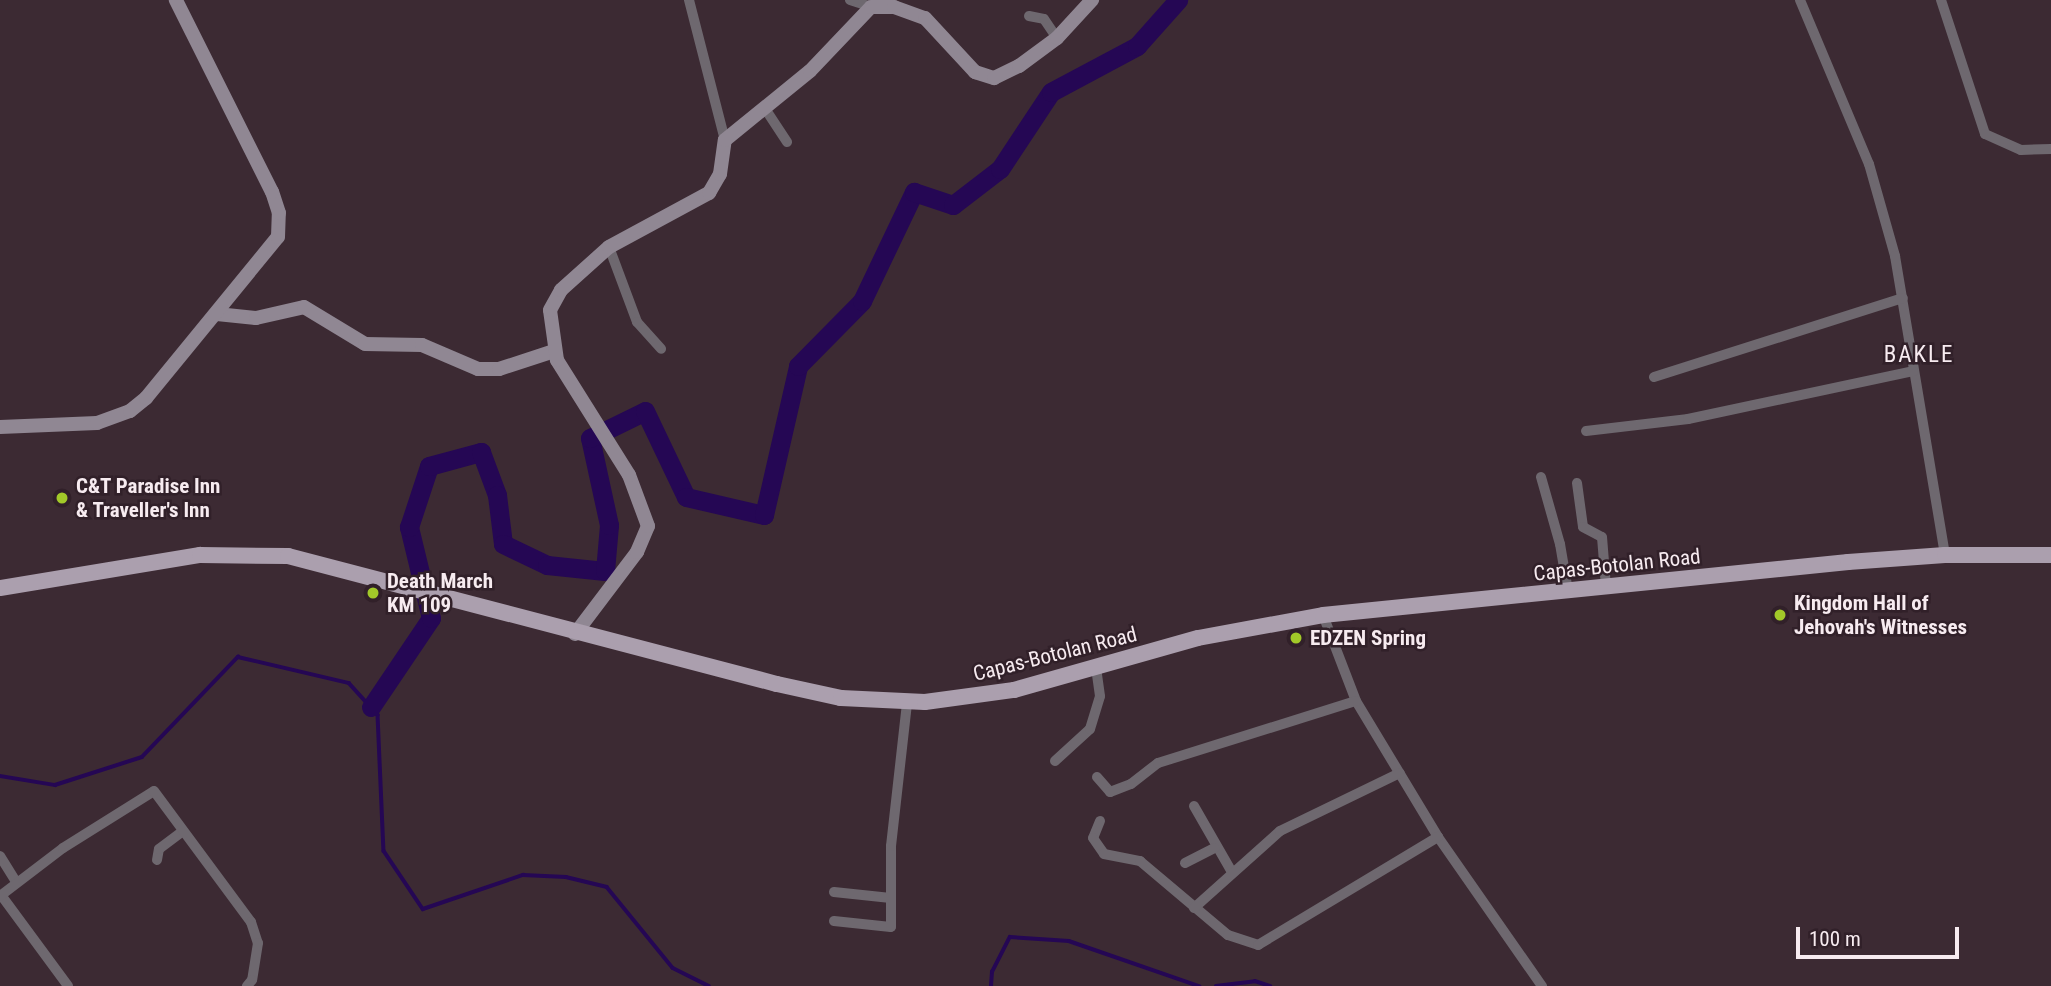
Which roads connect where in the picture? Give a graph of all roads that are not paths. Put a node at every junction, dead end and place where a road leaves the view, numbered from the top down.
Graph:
1 (176, 0) edge
2 (689, 0) edge
3 (850, 0) edge
4 (1092, 0) edge
5 (1800, 0) edge
6 (1941, 0) edge
7 (871, 7) junction
8 (1029, 16) dead end
9 (1056, 38) junction
10 (764, 107) junction
11 (725, 140) junction
12 (787, 142) dead end
13 (2051, 149) edge
14 (610, 247) junction
15 (1903, 298) junction
16 (217, 314) junction
17 (661, 349) dead end
18 (554, 351) junction
19 (1913, 371) junction
20 (1654, 377) dead end
21 (0, 427) edge
22 (1586, 431) dead end
23 (1541, 477) dead end
24 (1577, 483) dead end
25 (1945, 555) junction
26 (2051, 555) edge
27 (1606, 587) junction
28 (0, 588) edge
29 (1568, 591) junction
30 (1323, 615) junction
31 (575, 634) junction
32 (1096, 666) junction
33 (1356, 701) junction
34 (907, 702) junction
35 (1055, 761) dead end
36 (1400, 773) junction
37 (1097, 777) dead end
38 (1194, 806) dead end
39 (1100, 821) dead end
40 (183, 831) junction
41 (1438, 837) junction
42 (1214, 848) junction
43 (0, 856) edge
44 (157, 860) dead end
45 (1185, 863) dead end
46 (1231, 872) junction
47 (16, 882) junction
48 (834, 892) dead end
49 (1, 896) edge
50 (891, 898) junction
51 (1194, 908) junction
52 (834, 921) dead end
53 (68, 986) edge
54 (247, 986) edge
55 (1542, 986) edge

1 - 16 street
2 - 11 street
3 - 7 street
4 - 9 street
5 - 15 street
6 - 13 street
7 - 9 street
7 - 10 street
8 - 9 street
10 - 11 street
10 - 12 street
11 - 14 street
14 - 17 street
14 - 18 street
15 - 19 street
15 - 20 street
16 - 18 street
16 - 21 street
18 - 31 street
19 - 22 street
19 - 25 street
23 - 29 street
24 - 27 street
25 - 26 main road, Capas-Botolan Road
25 - 27 main road, Capas-Botolan Road
27 - 29 main road, Capas-Botolan Road
28 - 31 main road, Capas-Botolan Road
29 - 30 main road, Capas-Botolan Road
30 - 32 main road, Capas-Botolan Road
30 - 33 street
31 - 34 main road, Capas-Botolan Road
32 - 34 main road, Capas-Botolan Road
32 - 35 street
33 - 36 street
33 - 37 street
34 - 50 street
36 - 41 street
36 - 46 street
38 - 42 street
39 - 51 street
40 - 44 street
40 - 47 street
40 - 54 street
41 - 51 street
41 - 55 street
42 - 45 street
42 - 46 street
43 - 47 street
46 - 51 street
47 - 49 street
48 - 50 street
49 - 53 street
50 - 52 street

